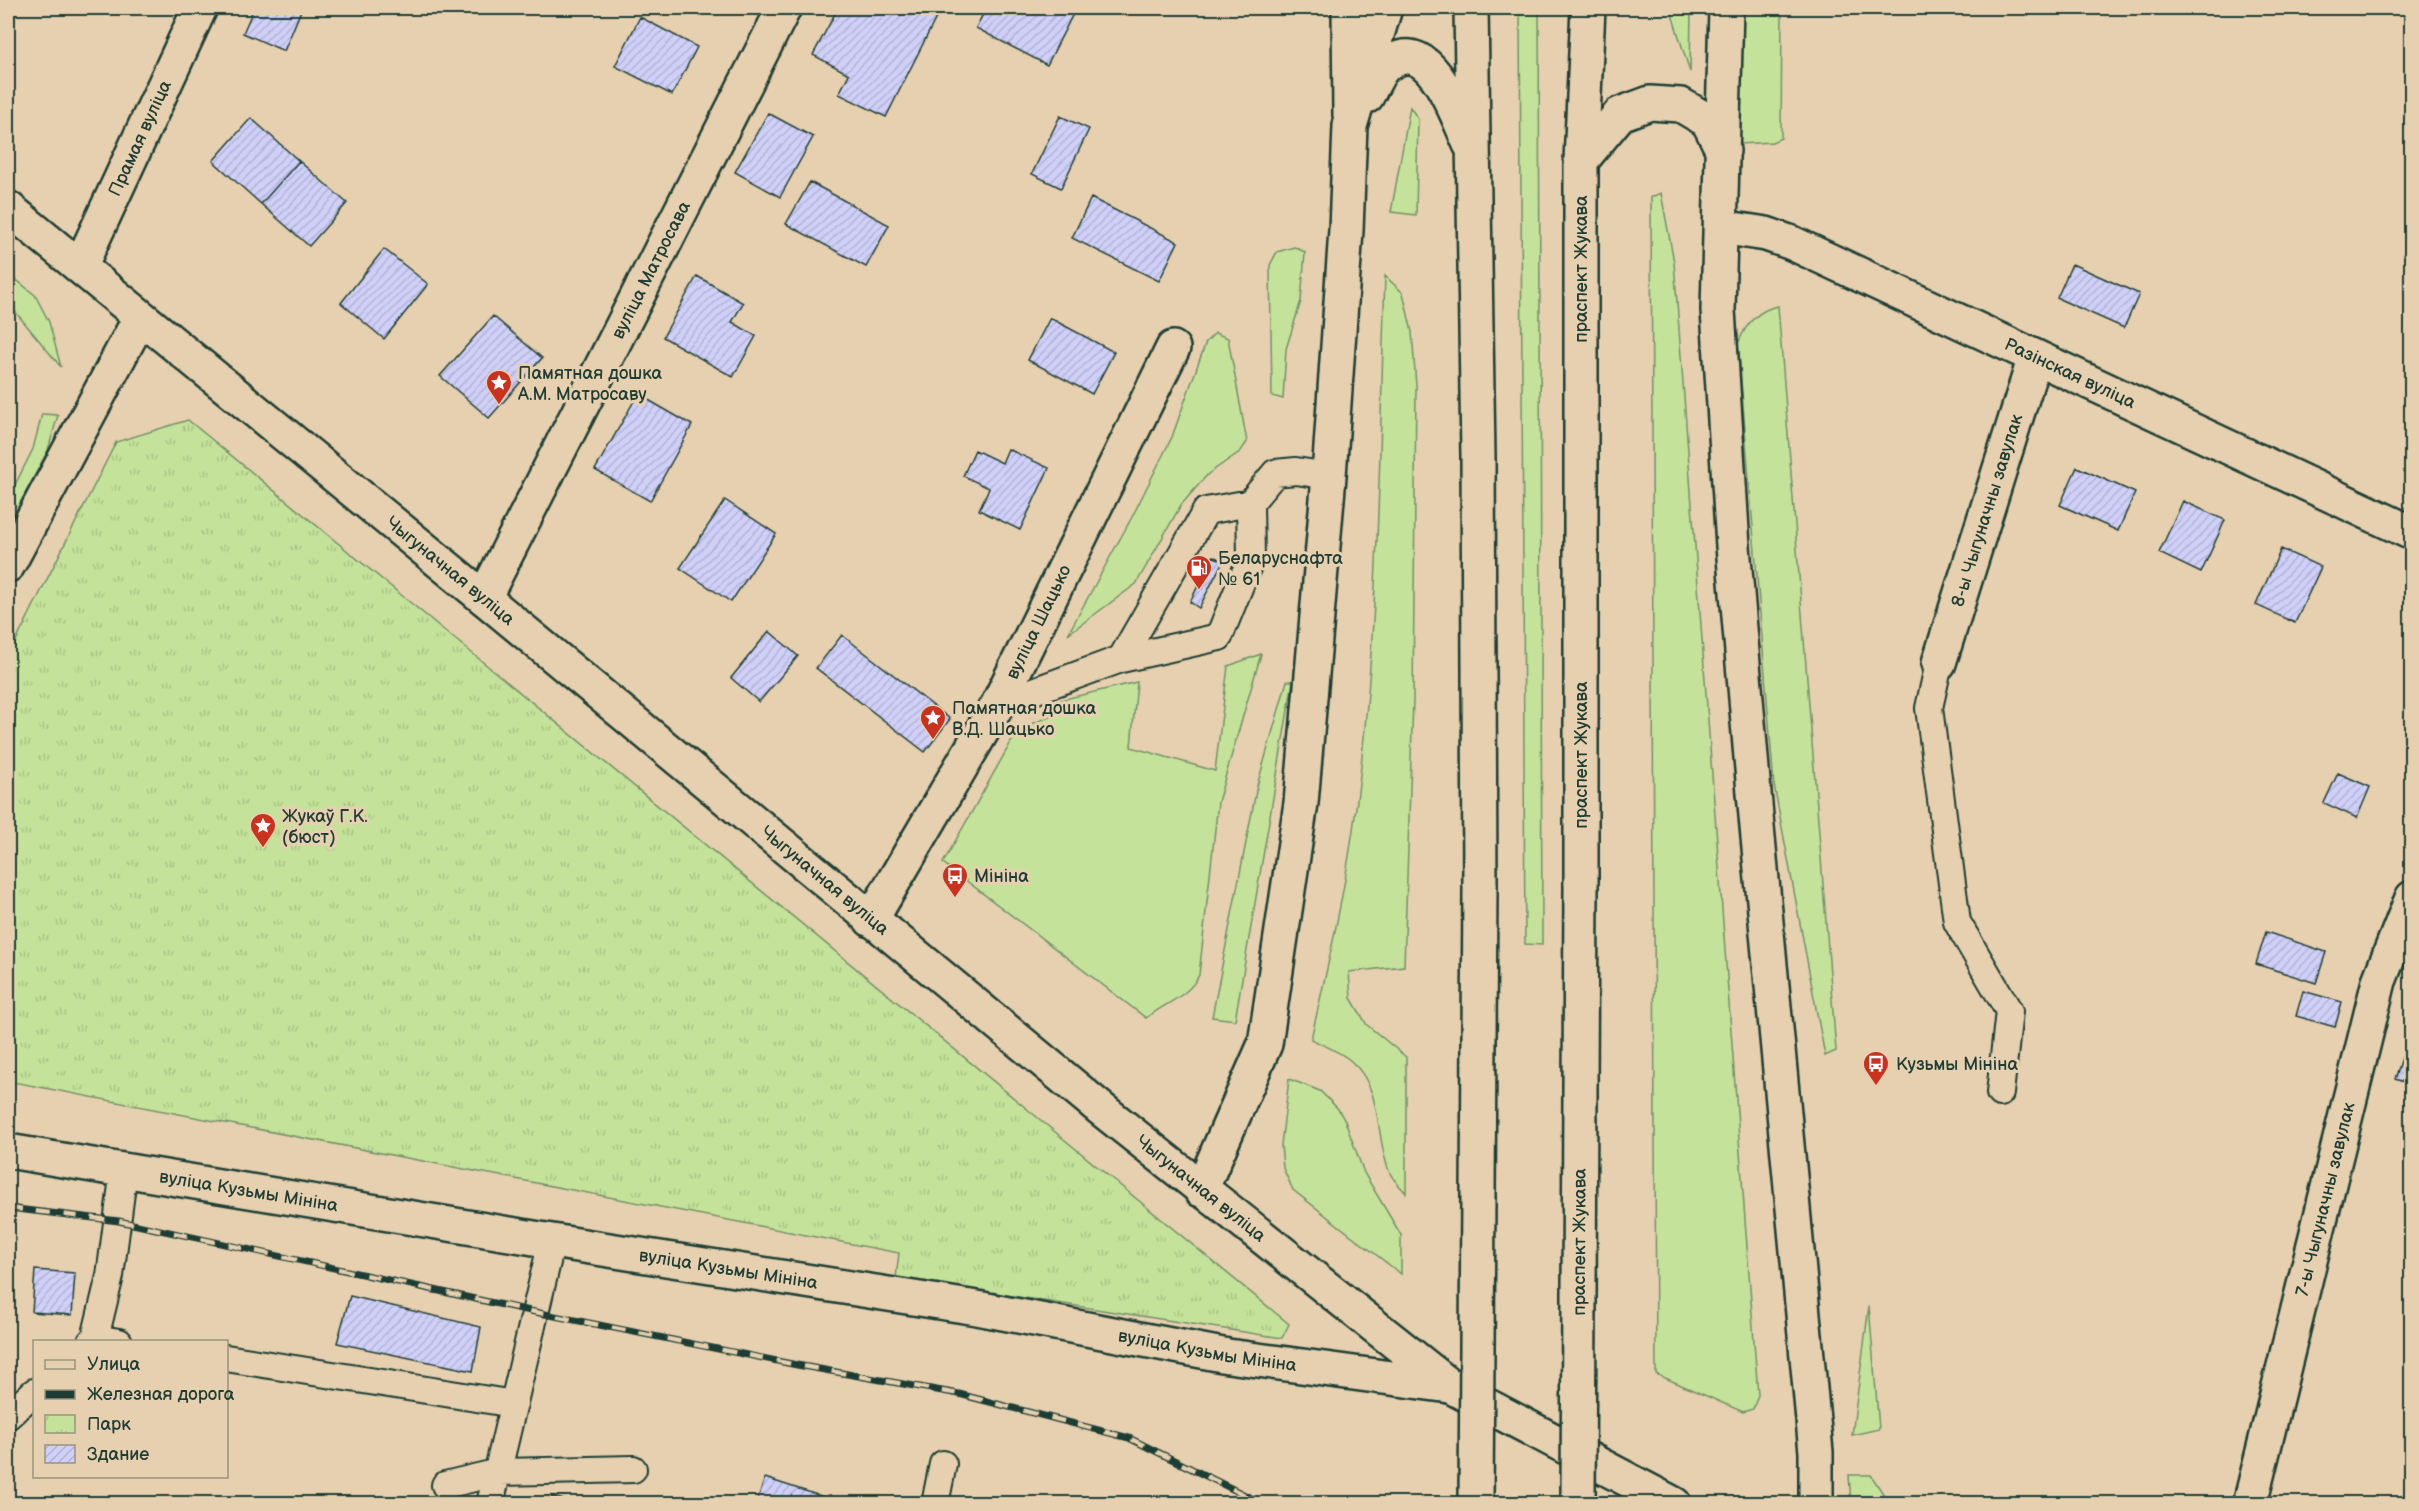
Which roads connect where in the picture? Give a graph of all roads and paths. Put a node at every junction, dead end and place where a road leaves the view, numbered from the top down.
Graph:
1 (200, 8) edge
2 (784, 8) edge
3 (1349, 8) edge
4 (1385, 8) edge
5 (1471, 8) edge
6 (1588, 8) edge
7 (1726, 8) edge
8 (1350, 126) junction
9 (1723, 151) junction
10 (1475, 153) junction
11 (1581, 161) junction
12 (8, 208) edge
13 (1721, 227) junction
14 (80, 267) junction
15 (140, 318) junction
16 (1173, 348) dead end
17 (2035, 357) junction
18 (1329, 476) junction
19 (1250, 503) junction
20 (2412, 533) edge
21 (8, 565) edge
22 (484, 598) junction
23 (1121, 658) junction
24 (1939, 663) joint
25 (998, 705) junction
26 (2412, 898) edge
27 (871, 920) junction
28 (2000, 1093) dead end
29 (8, 1151) edge
30 (124, 1170) junction
31 (1201, 1190) junction
32 (552, 1241) junction
33 (102, 1340) edge
34 (228, 1359) edge
35 (1450, 1386) junction
36 (33, 1393) edge
37 (514, 1404) junction
38 (8, 1416) edge
39 (943, 1464) dead end
40 (633, 1469) dead end
41 (499, 1472) junction
42 (445, 1485) dead end
43 (490, 1503) edge
44 (935, 1503) edge
45 (1476, 1503) edge
46 (1578, 1503) edge
47 (1674, 1503) edge
48 (1816, 1503) edge
49 (2250, 1503) edge

1 - 14 main road, Прамая вуліца
2 - 22 main road, вуліца Матросава
3 - 8 main road
4 - 8 main road
5 - 10 main road
6 - 11 main road, праспект Жукава
7 - 9 main road
8 - 10 main road
8 - 18 main road
9 - 11 main road
9 - 13 main road
10 - 45 main road, bridge
11 - 46 main road, праспект Жукава, bridge
12 - 14 main road, Чыгуначная вуліца
13 - 17 main road, Разінская вуліца
13 - 48 main road
14 - 15 main road, Чыгуначная вуліца
15 - 21 main road
15 - 22 main road, Чыгуначная вуліца
16 - 25 main road, вуліца Шацько
17 - 20 main road, Разінская вуліца
17 - 24 main road, 8-ы Чыгуначны завулак
18 - 19 lane
18 - 31 main road
19 - 23 lane
19 - 23 lane
22 - 27 main road, Чыгуначная вуліца
23 - 25 lane
24 - 28 lane
25 - 27 main road, вуліца Шацько
26 - 49 main road, 7-ы Чыгуначны завулак
27 - 31 main road, Чыгуначная вуліца
29 - 30 main road, вуліца Кузьмы Мініна
30 - 32 main road, вуліца Кузьмы Мініна
30 - 33 lane
31 - 35 main road, Чыгуначная вуліца
32 - 35 main road, вуліца Кузьмы Мініна
32 - 37 lane
34 - 37 lane
35 - 47 main road, Чыгуначная вуліца
36 - 38 lane
37 - 41 lane
39 - 44 lane
40 - 41 lane
41 - 42 lane
41 - 43 lane

